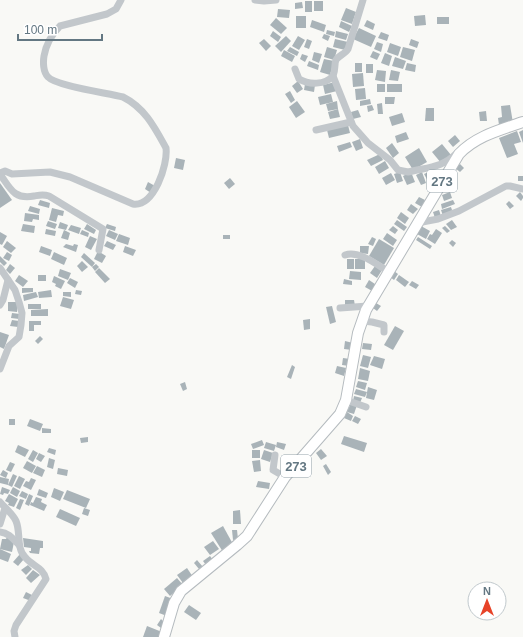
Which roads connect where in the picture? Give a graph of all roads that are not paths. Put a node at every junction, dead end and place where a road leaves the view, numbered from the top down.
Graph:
1 (120, 0) edge
2 (255, 0) edge
3 (276, 0) edge
4 (363, 0) edge
5 (295, 69) dead end
6 (333, 76) junction
7 (351, 122) junction
8 (523, 122) edge
9 (316, 130) dead end
10 (467, 146) junction
11 (0, 173) edge
12 (523, 189) edge
13 (417, 223) junction
14 (99, 250) dead end
15 (345, 255) dead end
16 (0, 268) edge
17 (388, 272) junction
18 (8, 280) junction
19 (0, 305) edge
20 (368, 306) junction
21 (340, 308) dead end
22 (370, 322) junction
23 (384, 332) dead end
24 (0, 369) edge
25 (346, 400) junction
26 (366, 407) dead end
27 (275, 455) dead end
28 (285, 477) junction
29 (2, 505) edge
30 (0, 524) edge
31 (0, 532) edge
32 (19, 545) junction
33 (16, 637) edge
34 (164, 637) edge

1 - 11 street
2 - 3 street
4 - 6 street
5 - 6 street
6 - 7 street
7 - 9 street
7 - 10 street
8 - 10 main road, 273
10 - 13 main road, 273
11 - 14 street
12 - 13 street
13 - 17 main road, 273
15 - 17 street
16 - 18 street
17 - 20 main road, 273
18 - 19 street
18 - 24 street
20 - 21 street
20 - 22 main road, 273
22 - 23 street
22 - 25 main road, 273
25 - 26 street
25 - 28 main road, 273
27 - 28 street
28 - 34 main road, 273
29 - 30 street
29 - 32 street
31 - 32 street
32 - 33 street

